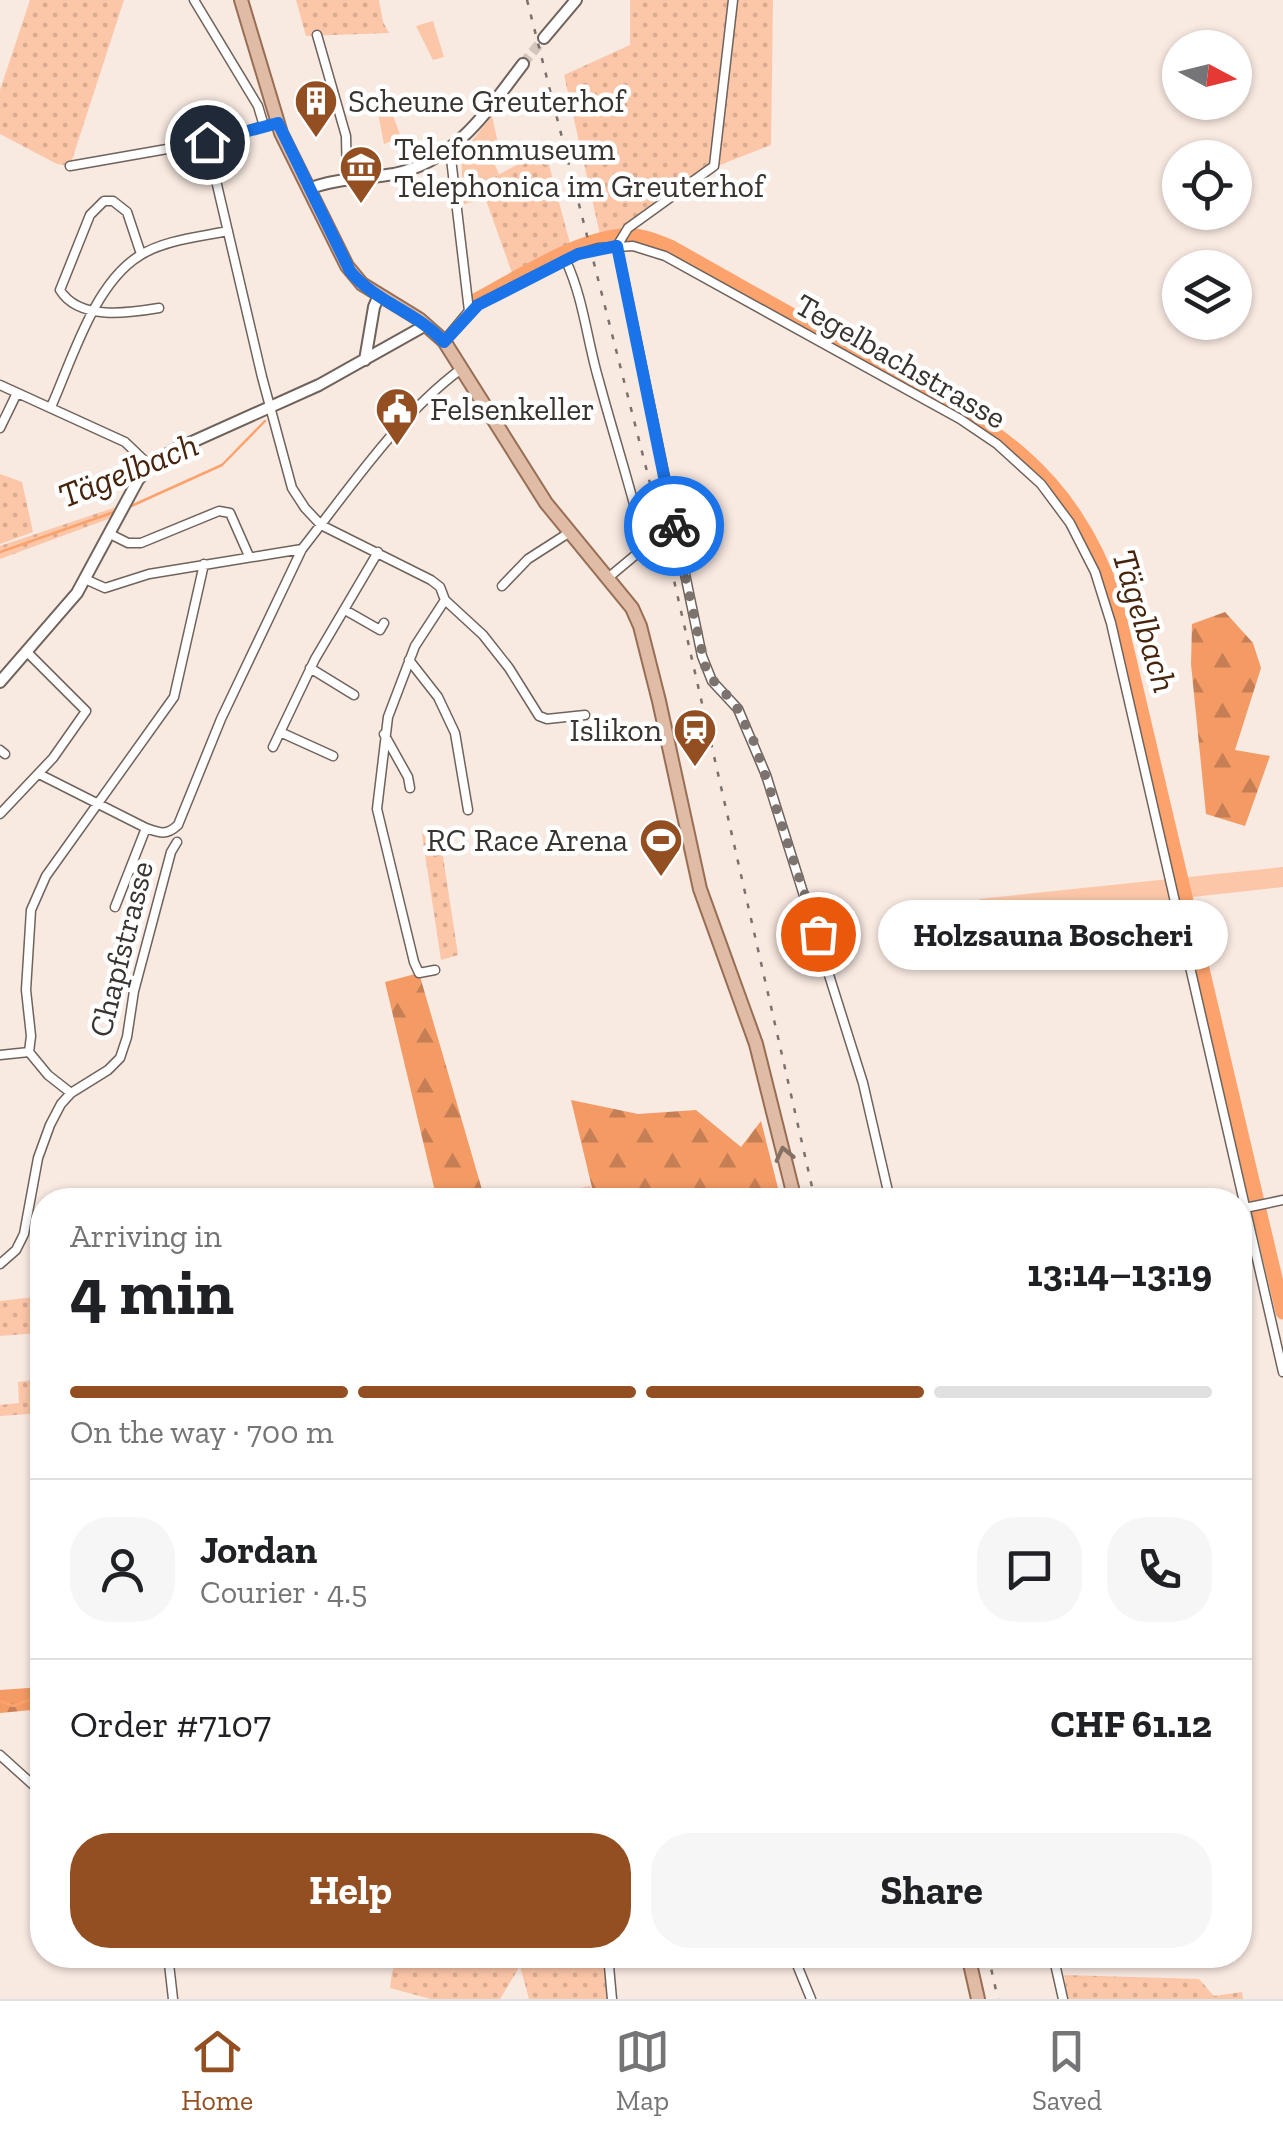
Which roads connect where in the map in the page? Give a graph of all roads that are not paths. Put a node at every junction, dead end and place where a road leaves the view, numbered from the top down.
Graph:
1 (194, 0) edge
2 (241, 0) edge
3 (576, 0) edge
4 (733, 0) edge
5 (316, 36) dead end
6 (544, 38) tunnel mouth
7 (523, 64) tunnel mouth
8 (271, 124) junction
9 (207, 142) junction
10 (450, 150) junction
11 (70, 166) dead end
12 (347, 179) junction
13 (308, 189) junction
14 (228, 230) junction
15 (620, 240) junction
16 (141, 254) junction
17 (566, 261) junction
18 (379, 295) junction
19 (158, 308) dead end
20 (95, 310) junction
21 (469, 311) junction
22 (426, 325) junction
23 (444, 342) junction
24 (366, 360) junction
25 (462, 369) junction
26 (0, 384) edge
27 (17, 392) junction
28 (51, 407) junction
29 (270, 407) junction
30 (0, 428) edge
31 (150, 466) junction
32 (321, 525) junction
33 (570, 532) junction
34 (110, 534) junction
35 (302, 550) junction
36 (378, 552) junction
37 (249, 556) junction
38 (204, 564) junction
39 (609, 577) junction
40 (85, 579) junction
41 (502, 586) dead end
42 (445, 600) junction
43 (345, 610) junction
44 (384, 623) dead end
45 (28, 653) junction
46 (410, 660) junction
47 (310, 668) junction
48 (0, 682) edge
49 (354, 695) dead end
50 (585, 715) dead end
51 (280, 732) junction
52 (384, 734) junction
53 (273, 746) dead end
54 (332, 756) dead end
55 (40, 774) junction
56 (410, 788) dead end
57 (100, 803) junction
58 (468, 810) dead end
59 (0, 814) edge
60 (146, 828) junction
61 (176, 842) dead end
62 (115, 907) dead end
63 (435, 970) dead end
64 (29, 1052) junction
65 (0, 1055) edge
66 (70, 1092) junction
67 (32, 1188) edge
68 (792, 1188) edge
69 (887, 1188) edge
70 (1241, 1188) edge
71 (1283, 1200) edge
72 (30, 1201) edge
73 (1252, 1207) edge
74 (1252, 1235) edge
75 (0, 1264) edge
76 (1283, 1372) edge
77 (0, 1755) edge
78 (30, 1781) edge
79 (169, 1968) edge
80 (609, 1968) edge
81 (798, 1968) edge
82 (971, 1968) edge
83 (1056, 1968) edge
84 (173, 1999) edge
85 (612, 1999) edge
86 (811, 1999) edge
87 (978, 1999) edge
88 (1063, 1999) edge

1 - 8 street
2 - 8 main road
3 - 6 street
4 - 15 street
5 - 12 street
7 - 10 street
8 - 9 street
8 - 13 main road
9 - 11 street
9 - 14 street
10 - 12 street
10 - 21 street
12 - 13 street
13 - 18 main road
14 - 16 street
14 - 29 street
15 - 17 street, Tegelbachstrasse
15 - 69 street
15 - 70 street, Tegelbachstrasse
16 - 20 street
16 - 20 street
17 - 21 street, Tegelbachstrasse
17 - 39 street
18 - 22 main road
18 - 24 street
19 - 20 street
20 - 28 street
21 - 23 street, Tegelbachstrasse
22 - 23 main road
22 - 24 street
23 - 25 main road
24 - 29 street
25 - 32 street
25 - 33 main road
26 - 27 street
27 - 28 street
27 - 30 street
28 - 31 street
29 - 31 street
29 - 32 street
31 - 34 street
32 - 35 street
32 - 36 street
33 - 39 main road
33 - 41 street
34 - 37 street
34 - 40 street
35 - 37 street
35 - 60 street
36 - 42 street
36 - 43 street
37 - 38 street
38 - 40 street
38 - 57 street
68 -> 39 main road
40 - 45 street
42 - 46 street
42 - 50 street
43 - 44 street
43 - 47 street
45 - 48 street
45 - 55 street
46 - 52 street
46 - 58 street
47 - 49 street
47 - 51 street
51 - 53 street
51 - 54 street
52 - 56 street
52 - 63 street
55 - 57 street
55 - 59 street
57 - 60 street
57 - 64 street
60 - 62 street
61 - 66 street, Chapfstrasse
64 - 65 street
64 - 66 street
66 - 67 street, Chapfstrasse
71 - 73 street
72 - 75 street, Chapfstrasse
74 - 76 street, Tegelbachstrasse
77 - 78 street
79 - 84 street
80 - 85 street
81 - 86 street
82 - 87 main road
83 - 88 street

